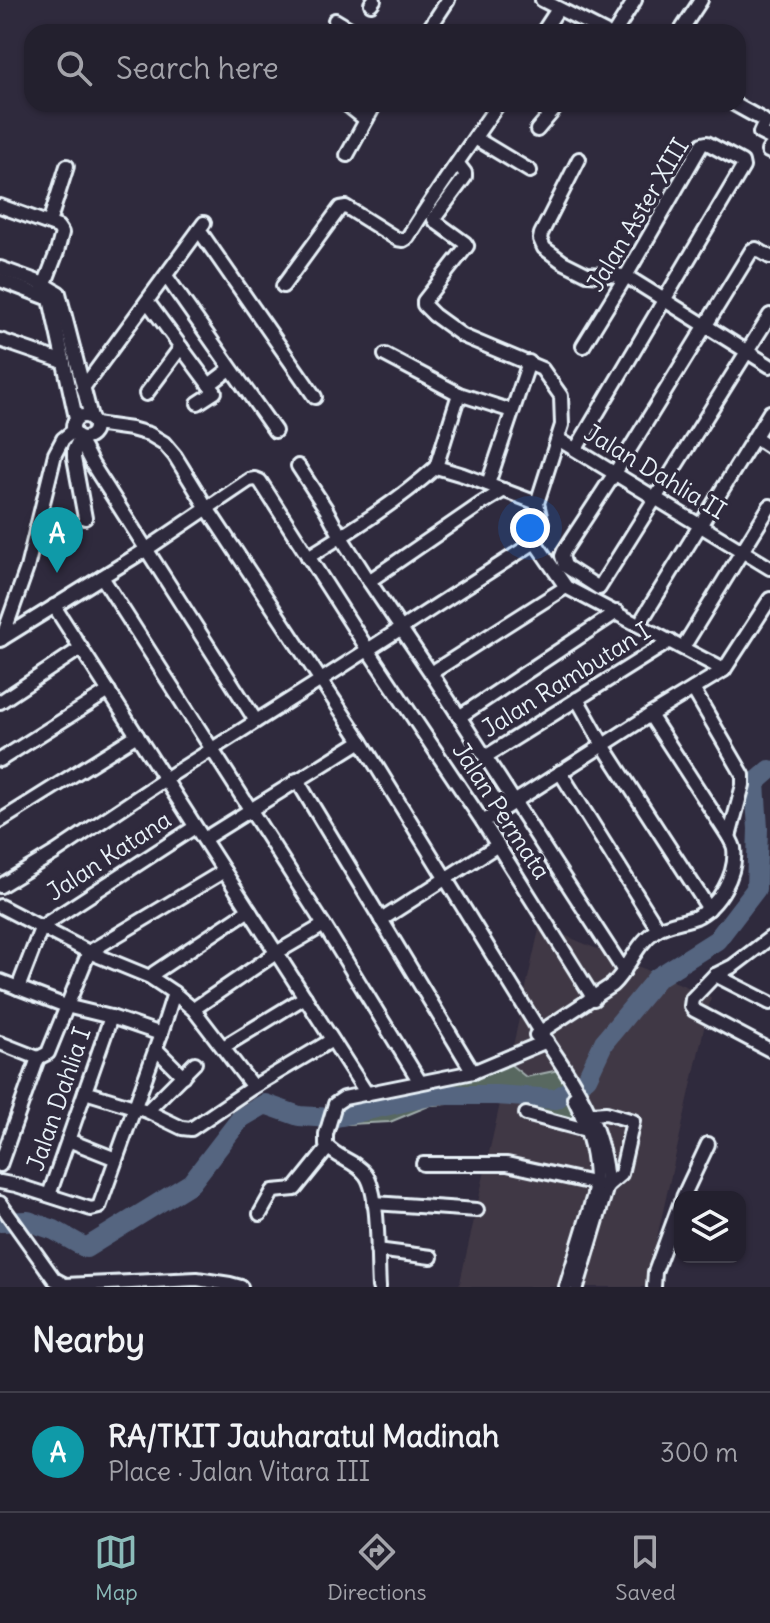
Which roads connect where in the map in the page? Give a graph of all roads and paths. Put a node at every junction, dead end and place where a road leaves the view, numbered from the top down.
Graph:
1 (448, 0) edge
2 (635, 0) edge
3 (701, 0) edge
4 (549, 3) edge
5 (335, 20) dead end
6 (342, 24) edge
7 (432, 24) edge
8 (545, 24) edge
9 (577, 24) edge
10 (620, 24) edge
11 (685, 24) edge
12 (746, 111) edge
13 (356, 112) edge
14 (370, 112) edge
15 (493, 112) edge
16 (552, 112) edge
17 (366, 120) junction
18 (537, 130) dead end
19 (475, 138) junction
20 (770, 138) edge
21 (347, 155) dead end
22 (579, 159) dead end
23 (458, 164) junction
24 (67, 166) dead end
25 (530, 171) dead end
26 (0, 206) edge
27 (49, 223) junction
28 (770, 257) edge
29 (0, 268) edge
30 (166, 276) junction
31 (626, 276) junction
32 (0, 280) edge
33 (283, 286) dead end
34 (42, 289) junction
35 (147, 301) junction
36 (665, 301) junction
37 (770, 315) edge
38 (705, 325) junction
39 (0, 340) edge
40 (583, 346) dead end
41 (181, 347) junction
42 (748, 352) junction
43 (385, 355) dead end
44 (64, 362) junction
45 (529, 362) junction
46 (770, 366) edge
47 (230, 369) junction
48 (209, 385) junction
49 (83, 388) junction
50 (146, 394) dead end
51 (459, 394) junction
52 (315, 397) dead end
53 (198, 403) dead end
54 (512, 411) junction
55 (770, 412) edge
56 (94, 424) junction
57 (77, 431) junction
58 (275, 431) dead end
59 (755, 437) junction
60 (558, 439) junction
61 (770, 447) edge
62 (576, 449) junction
63 (298, 466) dead end
64 (436, 467) junction
65 (615, 473) junction
66 (488, 484) junction
67 (504, 490) junction
68 (656, 499) junction
69 (537, 503) junction
70 (770, 506) edge
71 (204, 510) junction
72 (85, 518) dead end
73 (701, 526) junction
74 (341, 537) junction
75 (535, 542) junction
76 (147, 549) junction
77 (742, 551) junction
78 (308, 557) junction
79 (770, 568) edge
80 (102, 577) junction
81 (369, 581) junction
82 (566, 587) junction
83 (770, 599) edge
84 (54, 606) junction
85 (617, 612) junction
86 (643, 618) dead end
87 (400, 629) junction
88 (1, 640) edge
89 (670, 641) junction
90 (687, 641) dead end
91 (81, 648) junction
92 (368, 650) junction
93 (724, 670) junction
94 (431, 673) junction
95 (318, 682) junction
96 (693, 689) junction
97 (109, 691) junction
98 (577, 699) junction
99 (0, 702) edge
100 (650, 715) junction
101 (459, 717) junction
102 (256, 721) junction
103 (137, 735) junction
104 (358, 742) junction
105 (603, 745) junction
106 (212, 749) junction
107 (485, 757) junction
108 (0, 760) edge
109 (560, 772) junction
110 (165, 779) junction
111 (297, 780) junction
112 (514, 802) junction
113 (251, 809) junction
114 (0, 821) edge
115 (483, 822) junction
116 (195, 827) junction
117 (729, 837) junction
118 (204, 839) junction
119 (498, 845) junction
120 (224, 871) junction
121 (443, 880) junction
122 (0, 886) edge
123 (0, 906) edge
124 (709, 909) junction
125 (249, 910) junction
126 (381, 920) junction
127 (44, 925) junction
128 (324, 925) junction
129 (658, 929) junction
130 (770, 938) edge
131 (91, 950) junction
132 (276, 953) junction
133 (624, 971) junction
134 (154, 973) dead end
135 (715, 975) junction
136 (0, 981) edge
137 (18, 988) junction
138 (174, 993) junction
139 (305, 997) junction
140 (594, 999) junction
141 (770, 1003) edge
142 (66, 1006) junction
143 (198, 1006) dead end
144 (111, 1017) junction
145 (161, 1034) junction
146 (541, 1038) junction
147 (332, 1040) junction
148 (0, 1043) edge
149 (228, 1044) dead end
150 (156, 1049) junction
151 (770, 1050) edge
152 (38, 1058) junction
153 (195, 1063) dead end
154 (473, 1072) junction
155 (183, 1076) junction
156 (420, 1082) junction
157 (253, 1087) junction
158 (85, 1092) junction
159 (367, 1094) junction
160 (584, 1108) junction
161 (140, 1110) junction
162 (526, 1114) dead end
163 (591, 1128) junction
164 (68, 1140) junction
165 (708, 1144) dead end
166 (328, 1148) junction
167 (116, 1159) junction
168 (423, 1164) dead end
169 (0, 1165) edge
170 (0, 1182) edge
171 (601, 1185) junction
172 (686, 1191) edge
173 (49, 1195) junction
174 (0, 1203) edge
175 (374, 1203) junction
176 (477, 1210) dead end
177 (260, 1214) dead end
178 (674, 1220) edge
179 (377, 1250) junction
180 (431, 1257) dead end
181 (197, 1283) edge
182 (61, 1285) edge
183 (241, 1287) edge
184 (379, 1287) edge
185 (566, 1287) edge
186 (577, 1287) edge
187 (654, 1287) edge

1 - 7 street
2 - 10 street
3 - 11 street
4 - 8 street
4 - 9 street
5 - 6 street
12 - 20 street
13 - 17 street
14 - 17 street
15 - 19 street
16 - 18 street
17 - 21 street
19 - 23 street
19 - 25 street
22 - 31 street
23 - 33 street
23 - 45 street
24 - 27 street
26 - 27 street
27 - 34 street
28 - 38 street
29 - 34 street
30 - 35 street
30 - 47 street
30 - 52 street
31 - 36 street
31 - 36 street, Jalan Aster XIII
31 - 40 street, Jalan Aster XIII
32 - 34 street
34 - 44 street
34 - 49 street
35 - 41 street
35 - 49 street
36 - 38 street
36 - 62 street
37 - 42 street
38 - 42 street
38 - 65 street
39 - 44 street
41 - 48 street
41 - 50 street
42 - 46 street
42 - 68 street
43 - 51 street
44 - 57 street
45 - 54 street
45 - 60 street
47 - 48 street
47 - 58 street
48 - 53 street
49 - 56 street
51 - 54 street
51 - 64 street
54 - 66 street
55 - 59 street
56 - 57 street
56 - 57 street
56 - 71 street
57 - 72 street
57 - 76 street
57 - 88 street
59 - 61 street
59 - 73 street
60 - 62 street, Jalan Dahlia II
60 - 69 street
62 - 65 street, Jalan Dahlia II
63 - 74 street
64 - 66 street
64 - 74 street
65 - 68 street, Jalan Dahlia II
65 - 68 street
66 - 67 street
67 - 69 street
67 - 81 street
68 - 73 street, Jalan Dahlia II
69 - 75 street
70 - 77 street
71 - 76 street
71 - 78 street, Jalan Permata
71 - 95 street
73 - 77 street, Jalan Dahlia II
73 - 86 street
74 - 78 street
74 - 81 street
75 - 82 street
75 - 87 street
76 - 80 street
76 - 102 street
77 - 79 street, Jalan Dahlia II
77 - 90 street
78 - 92 street, Jalan Permata
80 - 84 street
80 - 106 street
81 - 87 street
82 - 85 street
82 - 94 street
83 - 93 street
84 - 88 street
84 - 91 street
85 - 89 street
85 - 101 street
87 - 92 street
87 - 94 street
89 - 93 street
89 - 98 street, Jalan Rambutan I
91 - 97 street
91 - 99 street
92 - 95 street
92 - 115 street, Jalan Permata
93 - 96 street
94 - 101 street
95 - 102 street
95 - 104 street
96 - 100 street
96 - 117 street
97 - 103 street
97 - 108 street
98 - 105 street
98 - 107 street, Jalan Rambutan I
100 - 105 street
100 - 117 street
101 - 107 street
102 - 106 street
103 - 110 street
103 - 114 street
104 - 111 street
104 - 121 street
105 - 109 street
105 - 124 street
106 - 110 street
106 - 113 street
107 - 112 street
109 - 112 street
109 - 129 street
110 - 116 street
110 - 122 street
111 - 113 street
111 - 126 street
112 - 115 street
112 - 133 street
113 - 118 street
113 - 128 street
115 - 119 street, Jalan Permata
116 - 118 street
116 - 127 street, Jalan Katana
117 - 124 street
118 - 120 street
119 - 121 street
119 - 140 street, Jalan Permata
120 - 125 street
120 - 131 street
121 - 126 street
121 - 146 street
123 - 127 street
124 - 129 street
125 - 132 street
125 - 134 street
126 - 154 street
127 - 131 street
127 - 137 street
128 - 132 street
128 - 156 street
129 - 133 street
130 - 135 street
131 - 138 street
131 - 142 street
132 - 139 street
132 - 143 street
133 - 140 street
135 - 141 street
135 - 151 street
136 - 137 street
137 - 142 street
138 - 145 street
138 - 157 street
139 - 147 street
139 - 149 street
140 - 146 street
142 - 144 street
142 - 152 street
144 - 145 street
144 - 158 street, Jalan Dahlia I
145 - 150 street
146 - 154 street
146 - 160 street
147 - 157 street
147 - 159 street
148 - 152 street
150 - 155 street
150 - 161 street
152 - 169 street
153 - 155 street
154 - 156 street
155 - 161 street
156 - 159 street
157 - 161 street
158 - 161 street
158 - 164 street, Jalan Dahlia I
159 - 166 street
160 - 163 street
160 - 171 street
161 - 167 street
162 - 163 street
163 - 171 street
164 - 167 street
164 - 173 street, Jalan Dahlia I
165 - 172 street
166 - 175 street
166 - 177 street
167 - 173 street
168 - 171 street
170 - 173 street
171 - 185 street
171 - 186 street
174 - 182 street
175 - 176 street
175 - 179 street
178 - 187 street
179 - 180 street
179 - 184 street
181 - 182 street
181 - 183 street

